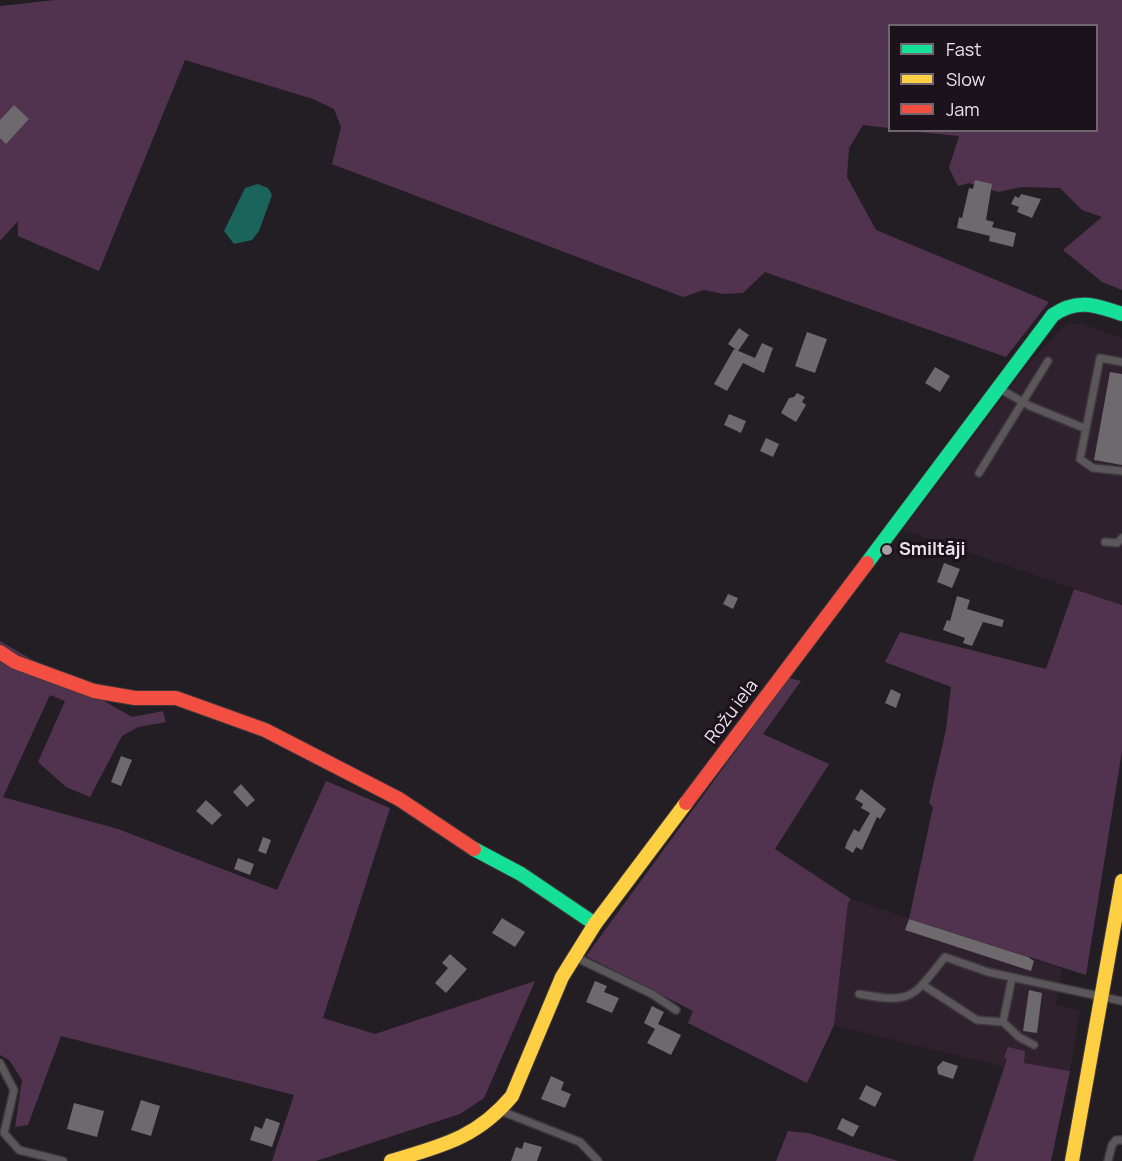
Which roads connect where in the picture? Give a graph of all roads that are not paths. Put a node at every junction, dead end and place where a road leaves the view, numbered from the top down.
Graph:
1 (1122, 314) edge
2 (1048, 361) dead end
3 (1122, 362) edge
4 (998, 388) junction
5 (1021, 401) junction
6 (1084, 428) junction
7 (1122, 471) edge
8 (979, 473) dead end
9 (1122, 538) edge
10 (1105, 542) dead end
11 (0, 652) edge
12 (1122, 881) edge
13 (595, 924) junction
14 (572, 956) junction
15 (1012, 978) junction
16 (923, 985) junction
17 (859, 994) dead end
18 (1103, 998) junction
19 (1122, 1001) edge
20 (676, 1010) dead end
21 (1004, 1022) junction
22 (1034, 1045) dead end
23 (0, 1064) edge
24 (501, 1111) junction
25 (1122, 1140) edge
26 (417, 1157) edge
27 (63, 1161) edge
28 (392, 1161) edge
29 (598, 1161) edge
30 (1072, 1161) edge
31 (1108, 1161) edge

1 - 4 street, Rožu iela
2 - 5 lane
3 - 6 lane
4 - 5 lane
4 - 13 street, Rožu iela
5 - 6 lane
5 - 8 lane
6 - 7 lane
9 - 10 lane
11 - 13 street
12 - 18 street
13 - 14 street, Rožu iela
14 - 20 lane
14 - 24 street, Rožu iela
15 - 16 lane
15 - 18 lane
15 - 21 lane
16 - 17 lane
16 - 21 lane
18 - 19 lane
18 - 30 street
21 - 22 lane
23 - 27 lane
24 - 26 street, Rožu iela
24 - 29 lane
25 - 31 lane
26 - 28 street, Rožu iela

